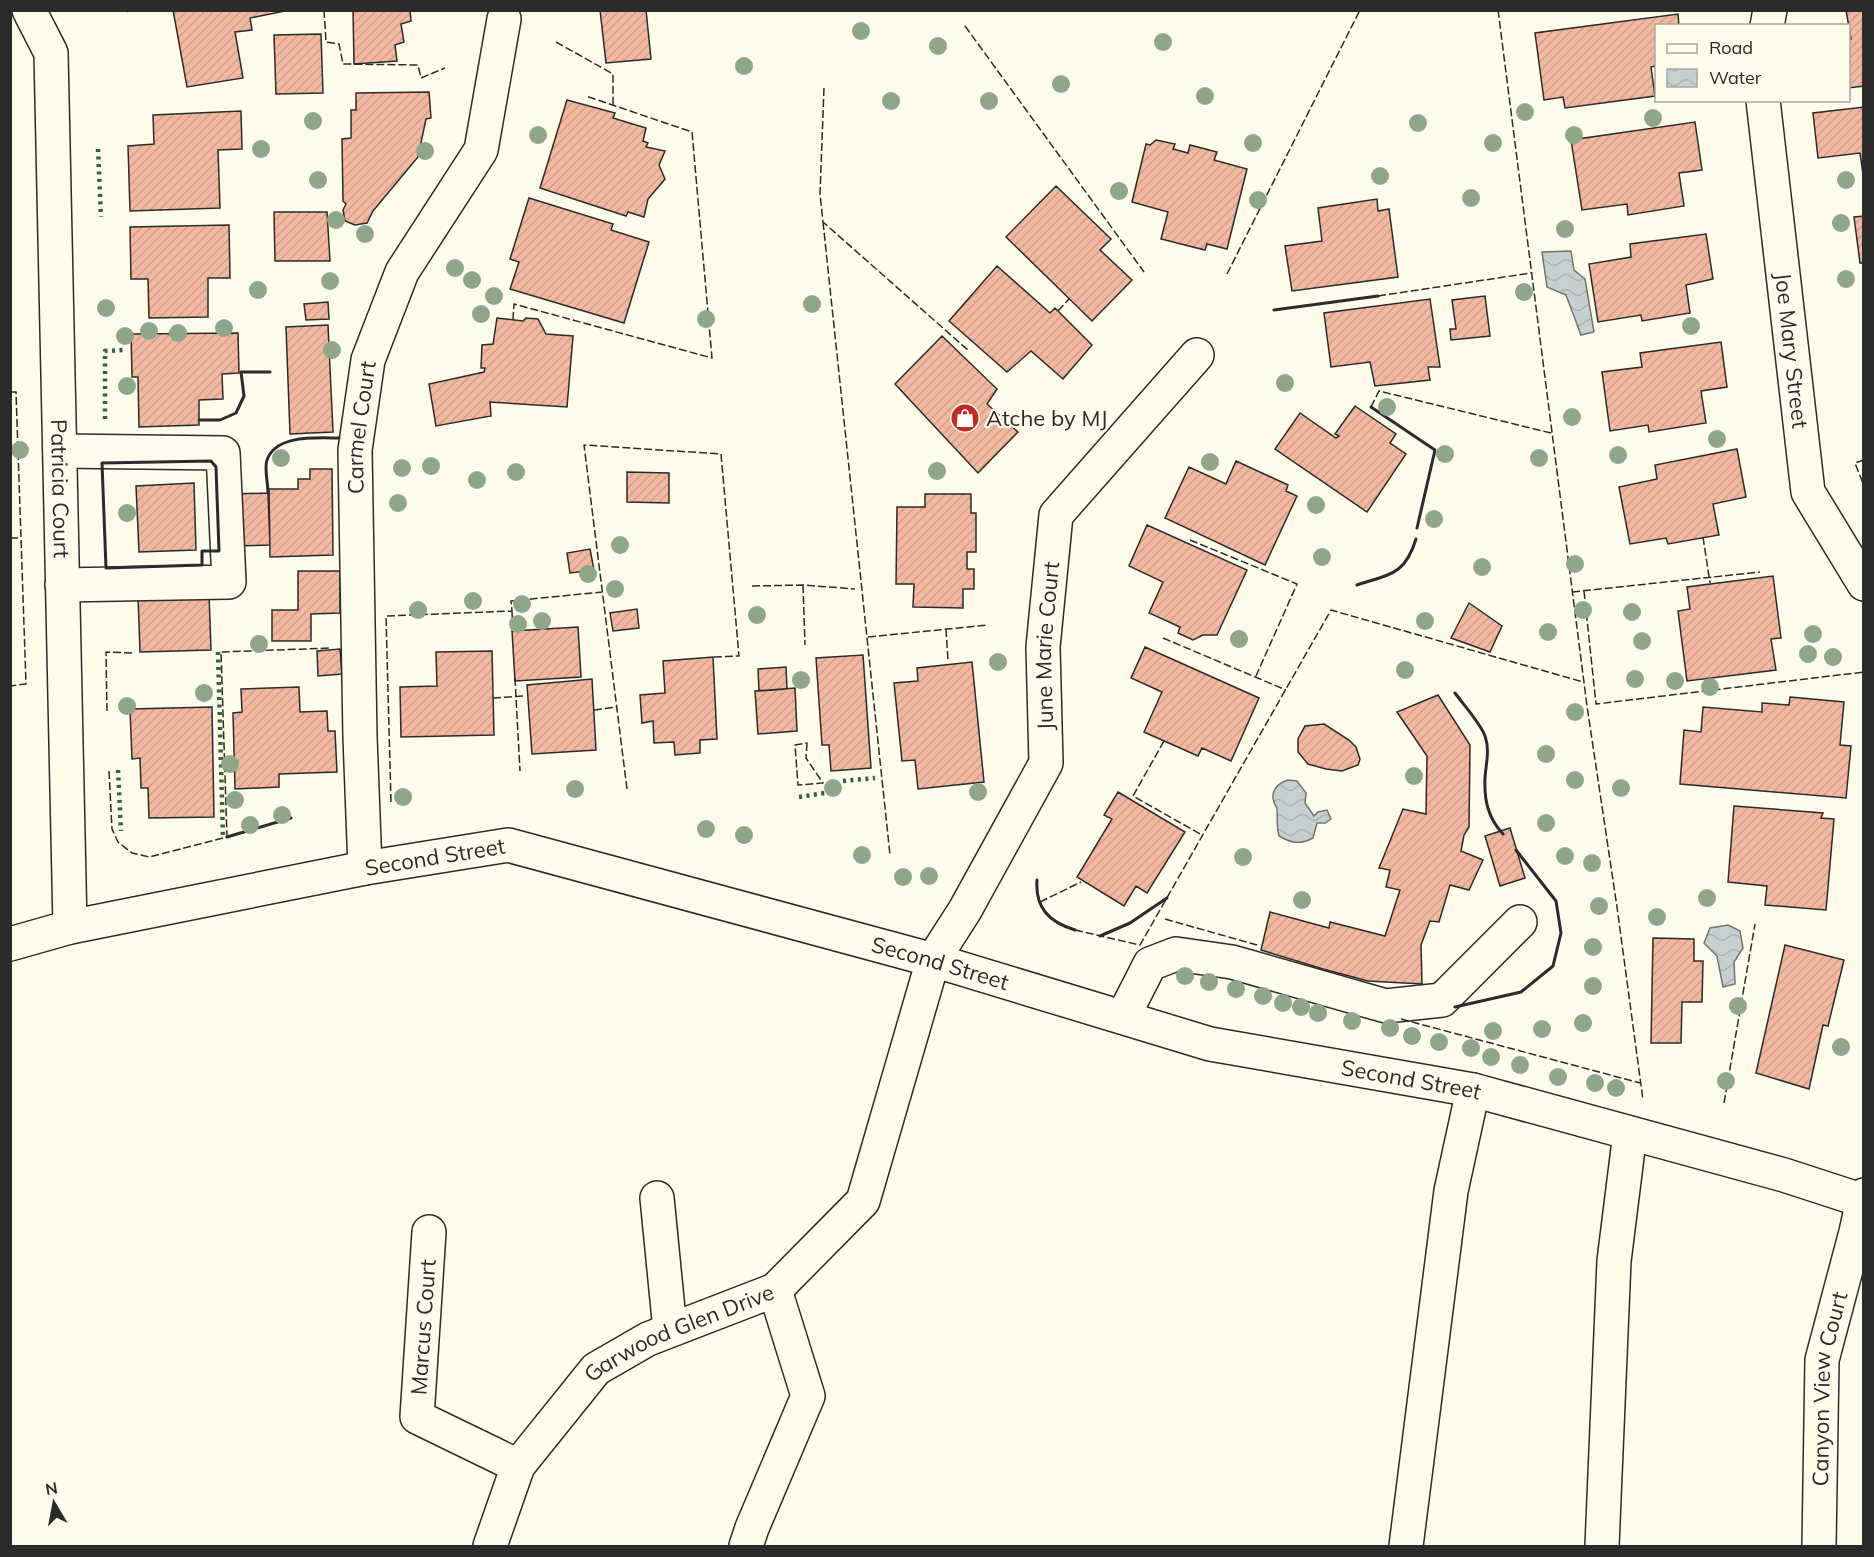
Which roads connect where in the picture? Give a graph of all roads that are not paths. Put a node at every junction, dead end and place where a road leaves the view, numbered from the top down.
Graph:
1 (29, 10) edge
2 (504, 19) dead end
3 (1763, 102) edge
4 (1197, 355) dead end
5 (60, 451) junction
6 (1863, 584) edge
7 (62, 585) junction
8 (365, 868) junction
9 (1520, 922) dead end
10 (70, 927) junction
11 (10, 944) edge
12 (933, 960) junction
13 (1123, 1017) junction
14 (1473, 1090) junction
15 (1630, 1133) junction
16 (657, 1198) dead end
17 (1863, 1199) edge
18 (429, 1232) dead end
19 (775, 1290) junction
20 (670, 1330) junction
21 (518, 1466) junction
22 (490, 1546) edge
23 (746, 1546) edge
24 (1406, 1546) edge
25 (1602, 1546) edge
26 (1819, 1546) edge

1 - 5 street, Patricia Court
2 - 8 street, Carmel Court
3 - 6 street, Joe Mary Street
4 - 12 street, June Marie Court
5 - 7 street, Patricia Court
5 - 7 street
7 - 10 street, Patricia Court
8 - 10 street, Second Street
8 - 12 street, Second Street
9 - 13 street
10 - 11 street, Second Street
12 - 13 street, Second Street
12 - 19 street, Garwood Glen Drive
13 - 14 street, Second Street
14 - 15 street, Second Street
14 - 24 street
15 - 17 street, Second Street
15 - 25 street
16 - 20 street
17 - 26 street, Canyon View Court
18 - 21 street, Marcus Court
19 - 20 street, Garwood Glen Drive
19 - 23 street
20 - 21 street, Garwood Glen Drive
21 - 22 street, Garwood Glen Drive

